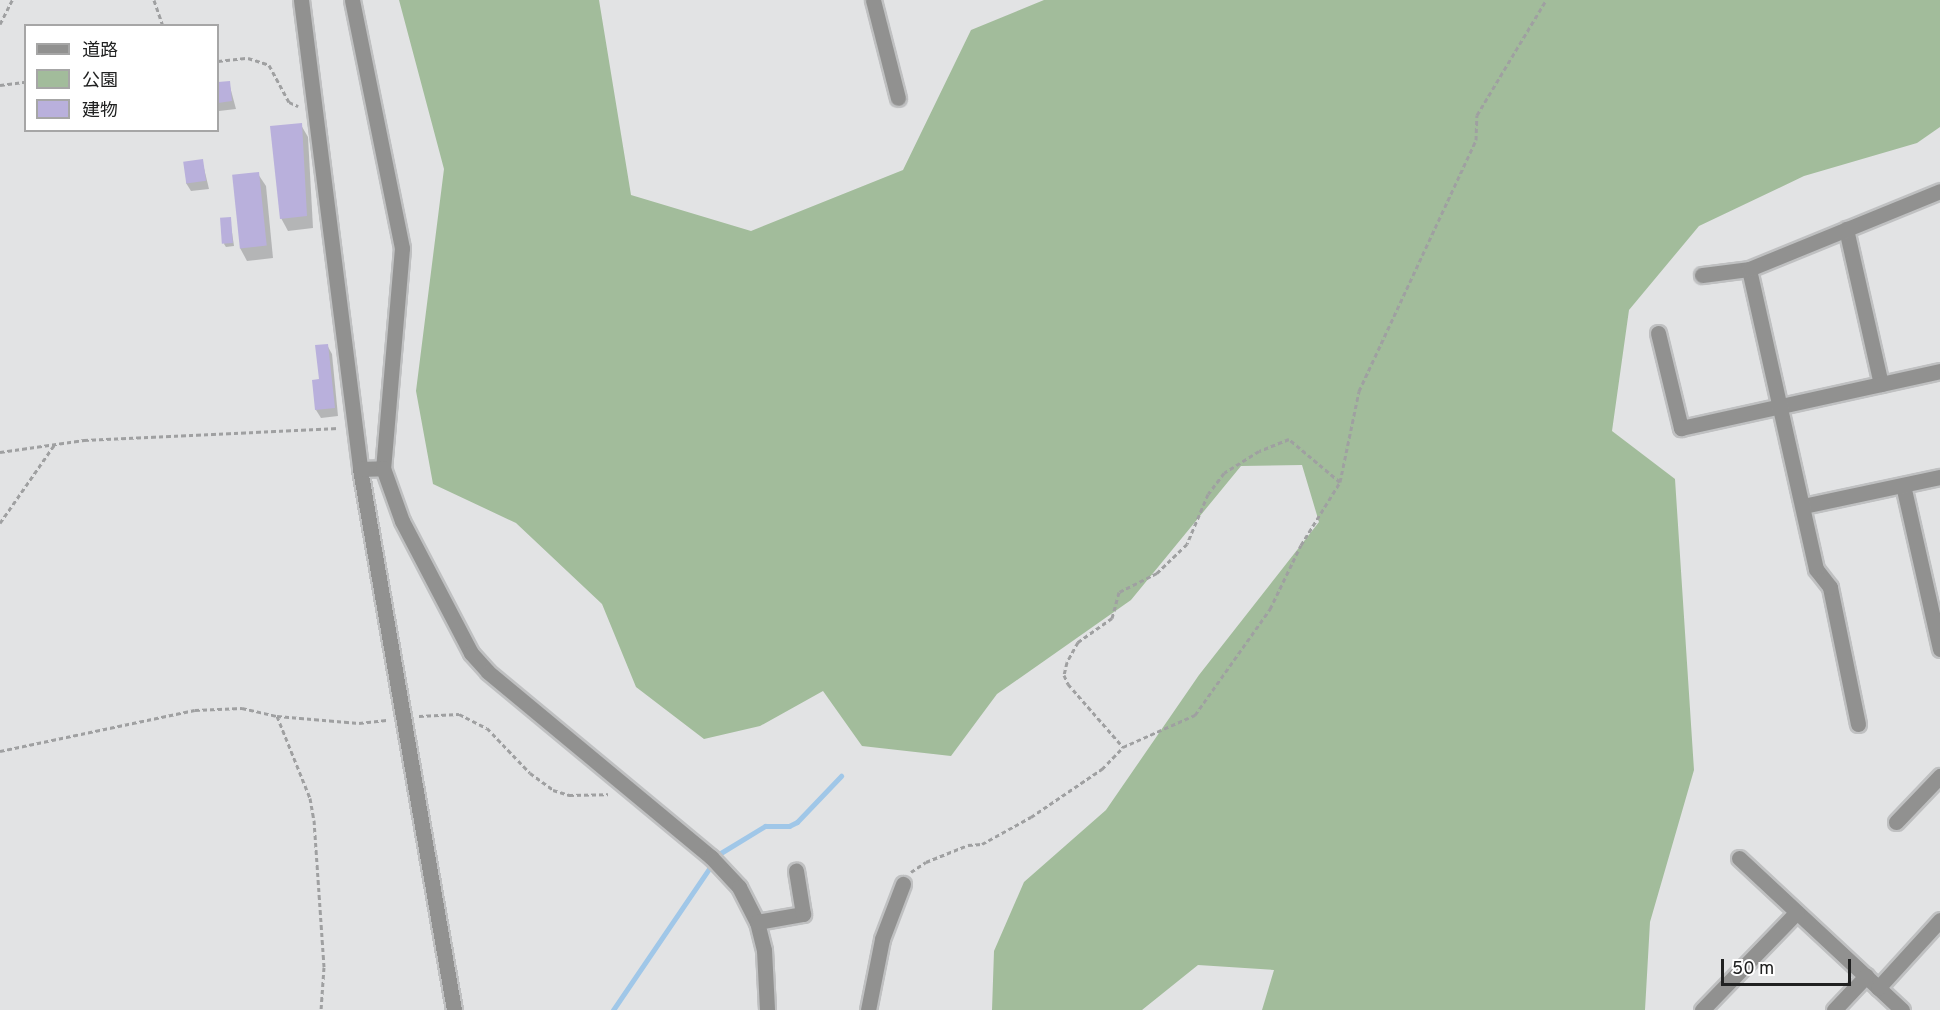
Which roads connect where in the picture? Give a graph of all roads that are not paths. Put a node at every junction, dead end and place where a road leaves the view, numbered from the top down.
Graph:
1 (301, 0) edge
2 (352, 0) edge
3 (873, 0) edge
4 (898, 98) dead end
5 (1940, 190) edge
6 (1846, 229) junction
7 (1749, 269) junction
8 (1702, 275) dead end
9 (1658, 333) dead end
10 (1940, 370) edge
11 (1881, 384) junction
12 (1780, 406) junction
13 (383, 468) junction
14 (360, 469) junction
15 (1940, 477) edge
16 (1903, 484) junction
17 (1803, 506) junction
18 (1940, 649) edge
19 (1858, 724) dead end
20 (1940, 776) edge
21 (1896, 822) dead end
22 (1740, 858) dead end
23 (796, 871) dead end
24 (903, 884) road end
25 (1797, 912) junction
26 (1940, 920) edge
27 (758, 922) junction
28 (1866, 976) junction
29 (1878, 988) junction
30 (454, 1010) edge
31 (767, 1010) edge
32 (868, 1010) edge
33 (1702, 1010) edge
34 (1834, 1010) edge
35 (1902, 1010) edge

1 - 14 street
2 - 13 street
3 - 4 street
5 - 6 street
6 - 7 street
6 - 11 street
7 - 8 street
7 - 12 street
9 - 12 street
10 - 11 street
11 - 12 street
12 - 17 street
13 - 14 street
13 - 27 street
14 - 30 street
15 - 16 street
16 - 17 street
16 - 18 street
17 - 19 street
20 - 21 street
22 - 25 street
23 - 27 street
24 - 32 street
25 - 28 street
25 - 33 street
26 - 29 street
27 - 31 street
28 - 29 street
28 - 34 street
29 - 35 street

